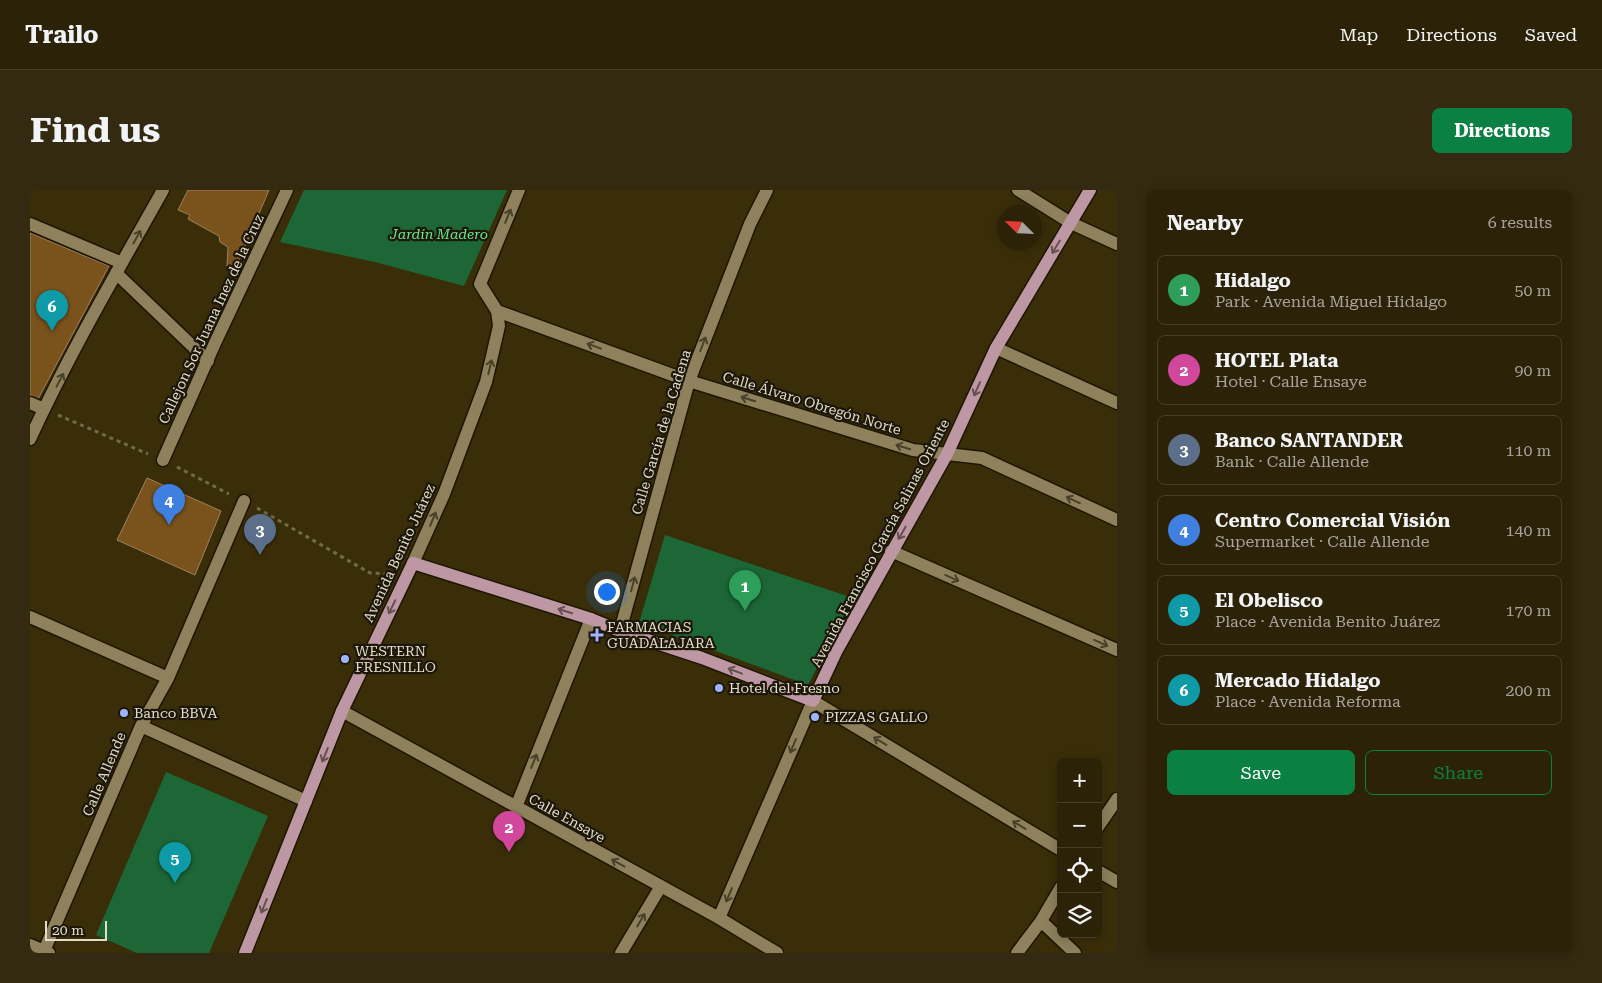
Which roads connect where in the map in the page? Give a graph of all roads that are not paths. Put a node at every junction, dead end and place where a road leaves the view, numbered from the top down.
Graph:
1 (163, 190) edge
2 (287, 190) edge
3 (519, 190) edge
4 (767, 190) edge
5 (1018, 190) edge
6 (1090, 190) edge
7 (1071, 223) junction
8 (30, 224) edge
9 (1117, 244) edge
10 (119, 268) junction
11 (497, 311) junction
12 (996, 348) junction
13 (208, 361) junction
14 (689, 381) junction
15 (30, 403) edge
16 (1117, 403) edge
17 (44, 409) junction
18 (30, 439) edge
19 (947, 454) junction
20 (163, 460) dead end
21 (244, 501) dead end
22 (1117, 520) edge
23 (891, 551) junction
24 (413, 563) junction
25 (30, 617) edge
26 (591, 619) junction
27 (620, 631) junction
28 (1117, 650) edge
29 (168, 678) junction
30 (813, 701) junction
31 (342, 711) junction
32 (141, 726) junction
33 (1117, 799) edge
34 (306, 800) junction
35 (516, 807) junction
36 (1102, 821) edge
37 (1058, 848) edge
38 (1102, 873) edge
39 (1117, 882) edge
40 (661, 886) junction
41 (1057, 893) edge
42 (718, 918) junction
43 (1041, 921) junction
44 (30, 945) edge
45 (47, 952) edge
46 (244, 953) edge
47 (622, 953) edge
48 (777, 953) edge
49 (1017, 953) edge
50 (1075, 953) edge

10 -> 1 street
2 - 13 street, Callejon Sor Juana Inez de la Cruz
11 -> 3 street
14 -> 4 street, Calle García de la Cadena
5 - 7 street
6 - 7 main road, Avenida Francisco García Salinas Oriente
7 - 9 street
7 -> 12 main road, Avenida Francisco García Salinas Oriente
8 - 10 street
10 - 13 street
17 -> 10 street
14 -> 11 street, Calle Álvaro Obregón Norte
24 -> 11 street, Avenida Benito Juárez
12 - 16 street
12 -> 19 main road, Avenida Francisco García Salinas Oriente
13 - 20 street, Callejon Sor Juana Inez de la Cruz
19 -> 14 street, Calle Álvaro Obregón Norte
27 -> 14 street, Calle García de la Cadena
15 - 17 street
17 - 18 street
22 -> 19 street, Calle Álvaro Obregón Norte
19 -> 23 main road, Avenida Francisco García Salinas Oriente
21 - 29 street, Calle Allende
23 -> 28 street
23 - 30 main road, Avenida Francisco García Salinas Oriente
26 -> 24 main road
24 -> 31 main road, Avenida Benito Juárez
25 - 29 street
26 - 27 main road
35 -> 26 street
30 -> 27 main road
29 - 32 street, Calle Allende
37 -> 30 street
30 -> 42 street
31 -> 34 main road, Avenida Benito Juárez
31 - 35 street, Calle Ensaye
32 - 34 street
32 - 45 street, Calle Allende
33 - 36 street
34 -> 46 main road, Avenida Benito Juárez
40 -> 35 street, Calle Ensaye
38 - 39 street
40 - 42 street, Calle Ensaye
47 -> 40 street
41 - 43 street
42 - 48 street, Calle Ensaye
43 - 49 street
43 - 50 street
44 - 45 street

